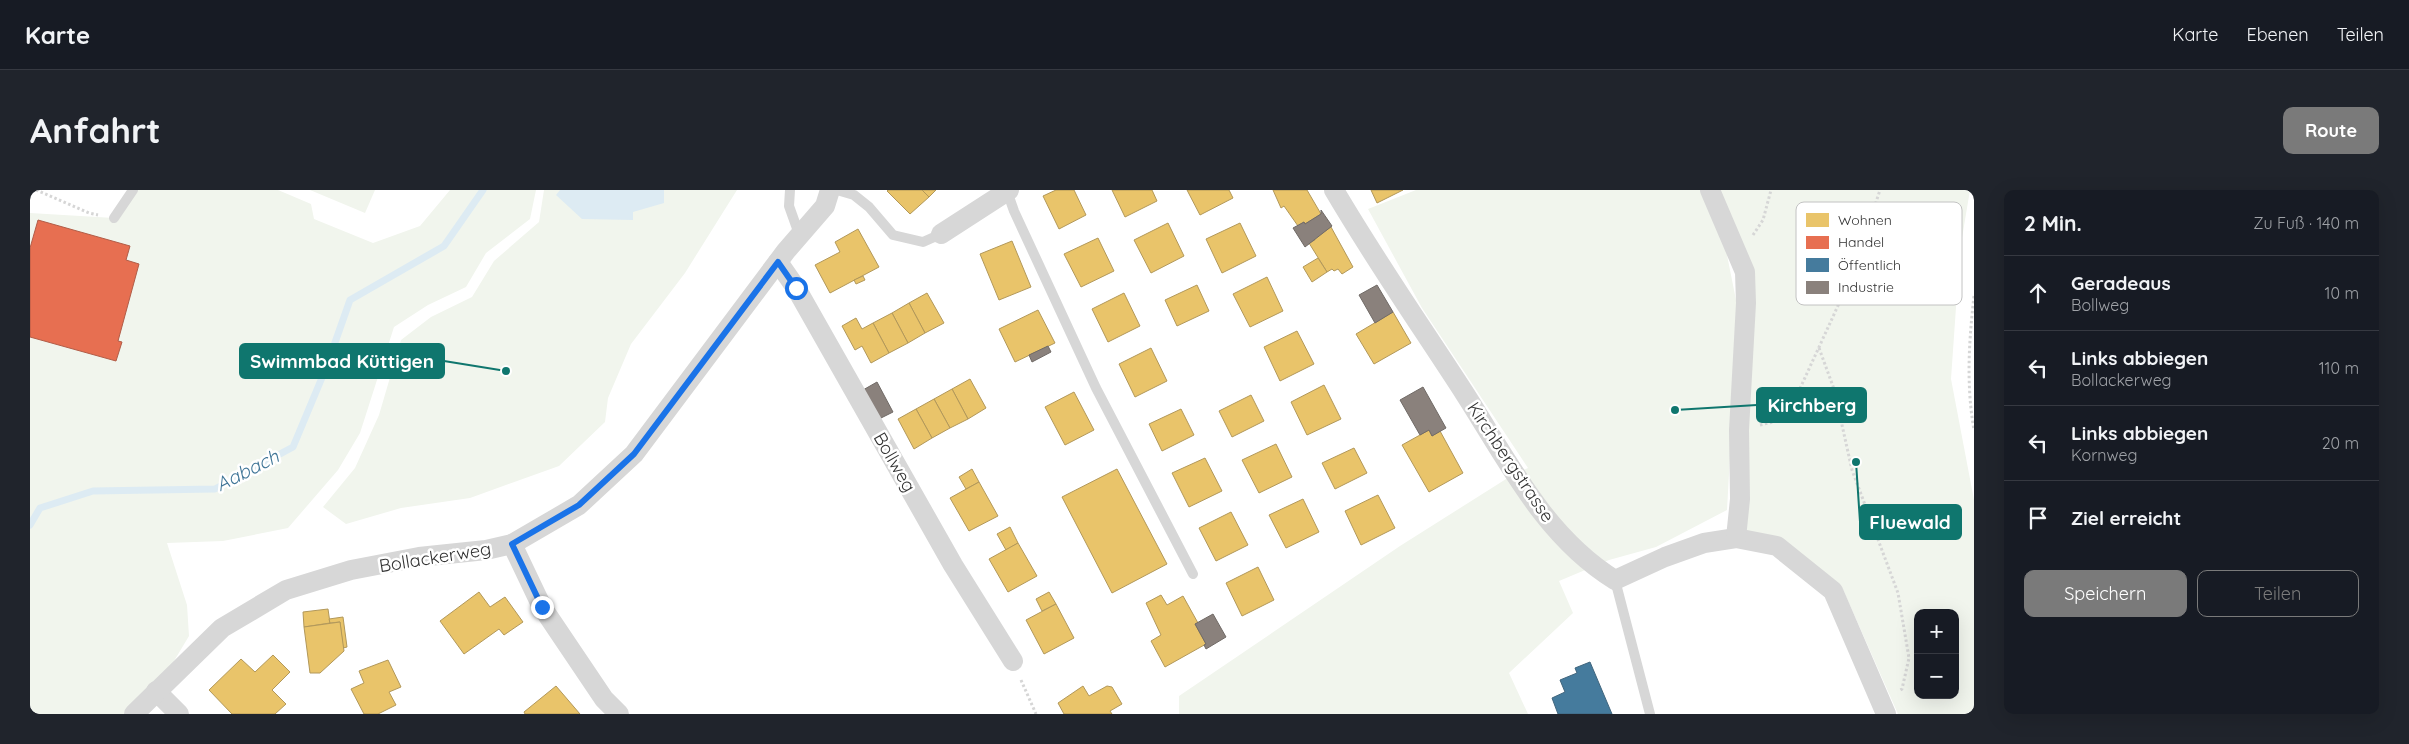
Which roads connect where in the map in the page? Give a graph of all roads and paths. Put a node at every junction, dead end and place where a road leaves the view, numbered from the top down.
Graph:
1 (36, 190) edge
2 (133, 190) edge
3 (790, 190) edge
4 (830, 190) edge
5 (837, 190) edge
6 (1008, 190) edge
7 (1334, 190) edge
8 (1710, 190) edge
9 (1771, 190) edge
10 (1880, 190) edge
11 (1876, 202) edge
12 (114, 218) joint
13 (799, 234) junction
14 (941, 234) joint
15 (1739, 257) junction
16 (778, 262) junction
17 (1974, 296) edge
18 (1838, 305) edge
19 (1819, 348) junction
20 (1739, 430) junction
21 (1974, 430) edge
22 (1736, 538) junction
23 (512, 544) junction
24 (1193, 574) dead end
25 (1615, 580) junction
26 (1013, 661) joint
27 (156, 691) junction
28 (1884, 709) edge
29 (134, 714) edge
30 (179, 714) edge
31 (620, 714) edge
32 (1036, 714) edge
33 (1650, 714) edge

1 - 12 path
2 - 12 lane
3 - 13 lane
4 - 13 street, Bollackerweg
5 - 14 lane
6 - 14 street
6 - 24 lane
7 - 25 street, Kirchbergstrasse
8 - 15 street
9 - 15 path
10 - 11 path
13 - 16 street, Bollackerweg
15 - 20 street
16 - 23 street, Bollackerweg
16 - 26 street, Bollweg
17 - 21 path
18 - 19 path
19 - 20 path
19 - 28 path
20 - 22 street
22 - 25 street
22 - 28 street
23 - 27 street, Bollackerweg
23 - 31 street
25 - 33 lane
26 - 32 path
27 - 29 street, Bollackerweg
27 - 30 street

